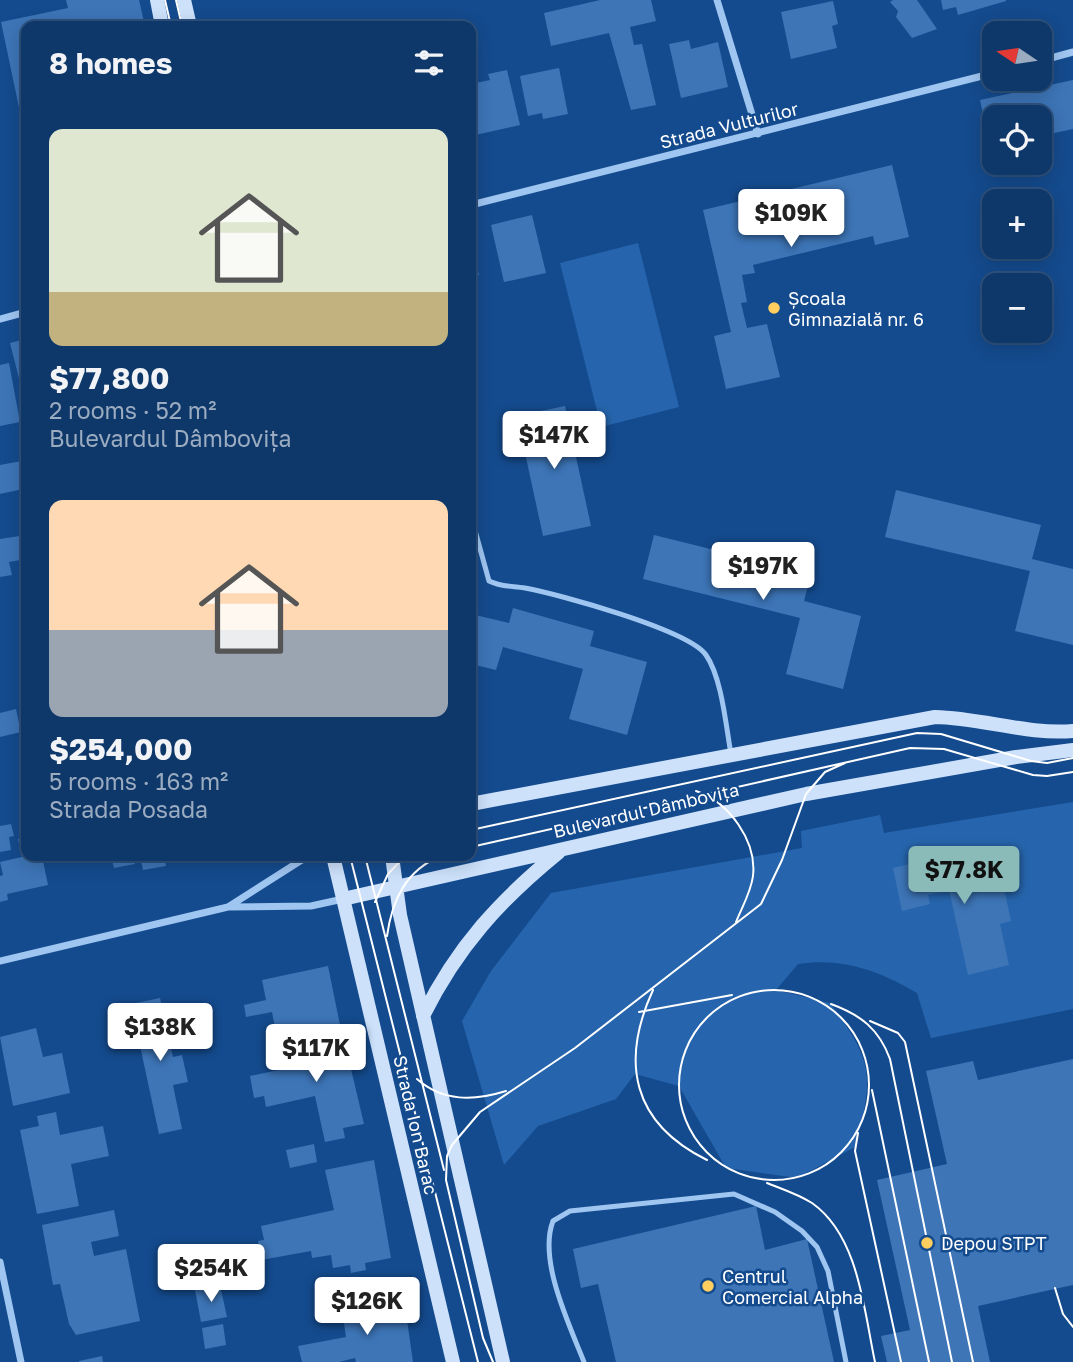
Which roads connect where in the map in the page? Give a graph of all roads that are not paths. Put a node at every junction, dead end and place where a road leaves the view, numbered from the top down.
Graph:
1 (157, 0) edge
2 (184, 0) edge
3 (717, 0) edge
4 (161, 21) edge
5 (189, 21) edge
6 (1073, 52) edge
7 (1052, 58) edge
8 (982, 76) edge
9 (758, 134) junction
10 (476, 204) edge
11 (21, 314) edge
12 (0, 318) edge
13 (476, 534) edge
14 (1073, 731) edge
15 (1073, 750) edge
16 (731, 754) junction
17 (476, 803) edge
18 (561, 850) junction
19 (300, 861) edge
20 (334, 861) edge
21 (393, 861) edge
22 (396, 887) junction
23 (343, 899) junction
24 (228, 907) junction
25 (0, 961) edge
26 (423, 1016) junction
27 (0, 1262) edge
28 (21, 1362) edge
29 (453, 1362) edge
30 (503, 1362) edge
31 (584, 1362) edge
32 (846, 1362) edge

1 - 4 street
2 - 5 street
3 - 9 street
6 - 7 street
8 - 9 street, Strada Vulturilor
9 - 10 street, Strada Vulturilor
11 - 12 street
13 - 16 lane
14 - 16 street, Bulevardul Dâmbovița
15 - 18 street, Bulevardul Dâmbovița
16 - 17 street, Bulevardul Dâmbovița
18 - 22 street, Bulevardul Dâmbovița
18 - 26 street
19 - 24 street, Bulevardul Dâmbovița
20 - 23 street, Strada Ion Barac
21 - 22 street, Strada Ion Barac
22 - 23 street, Bulevardul Dâmbovița
22 - 26 street, Strada Ion Barac
23 - 24 street, Bulevardul Dâmbovița
23 - 29 street, Strada Ion Barac
24 - 25 street, Bulevardul Dâmbovița
26 - 30 street, Strada Ion Barac
27 - 28 street
31 - 32 lane

